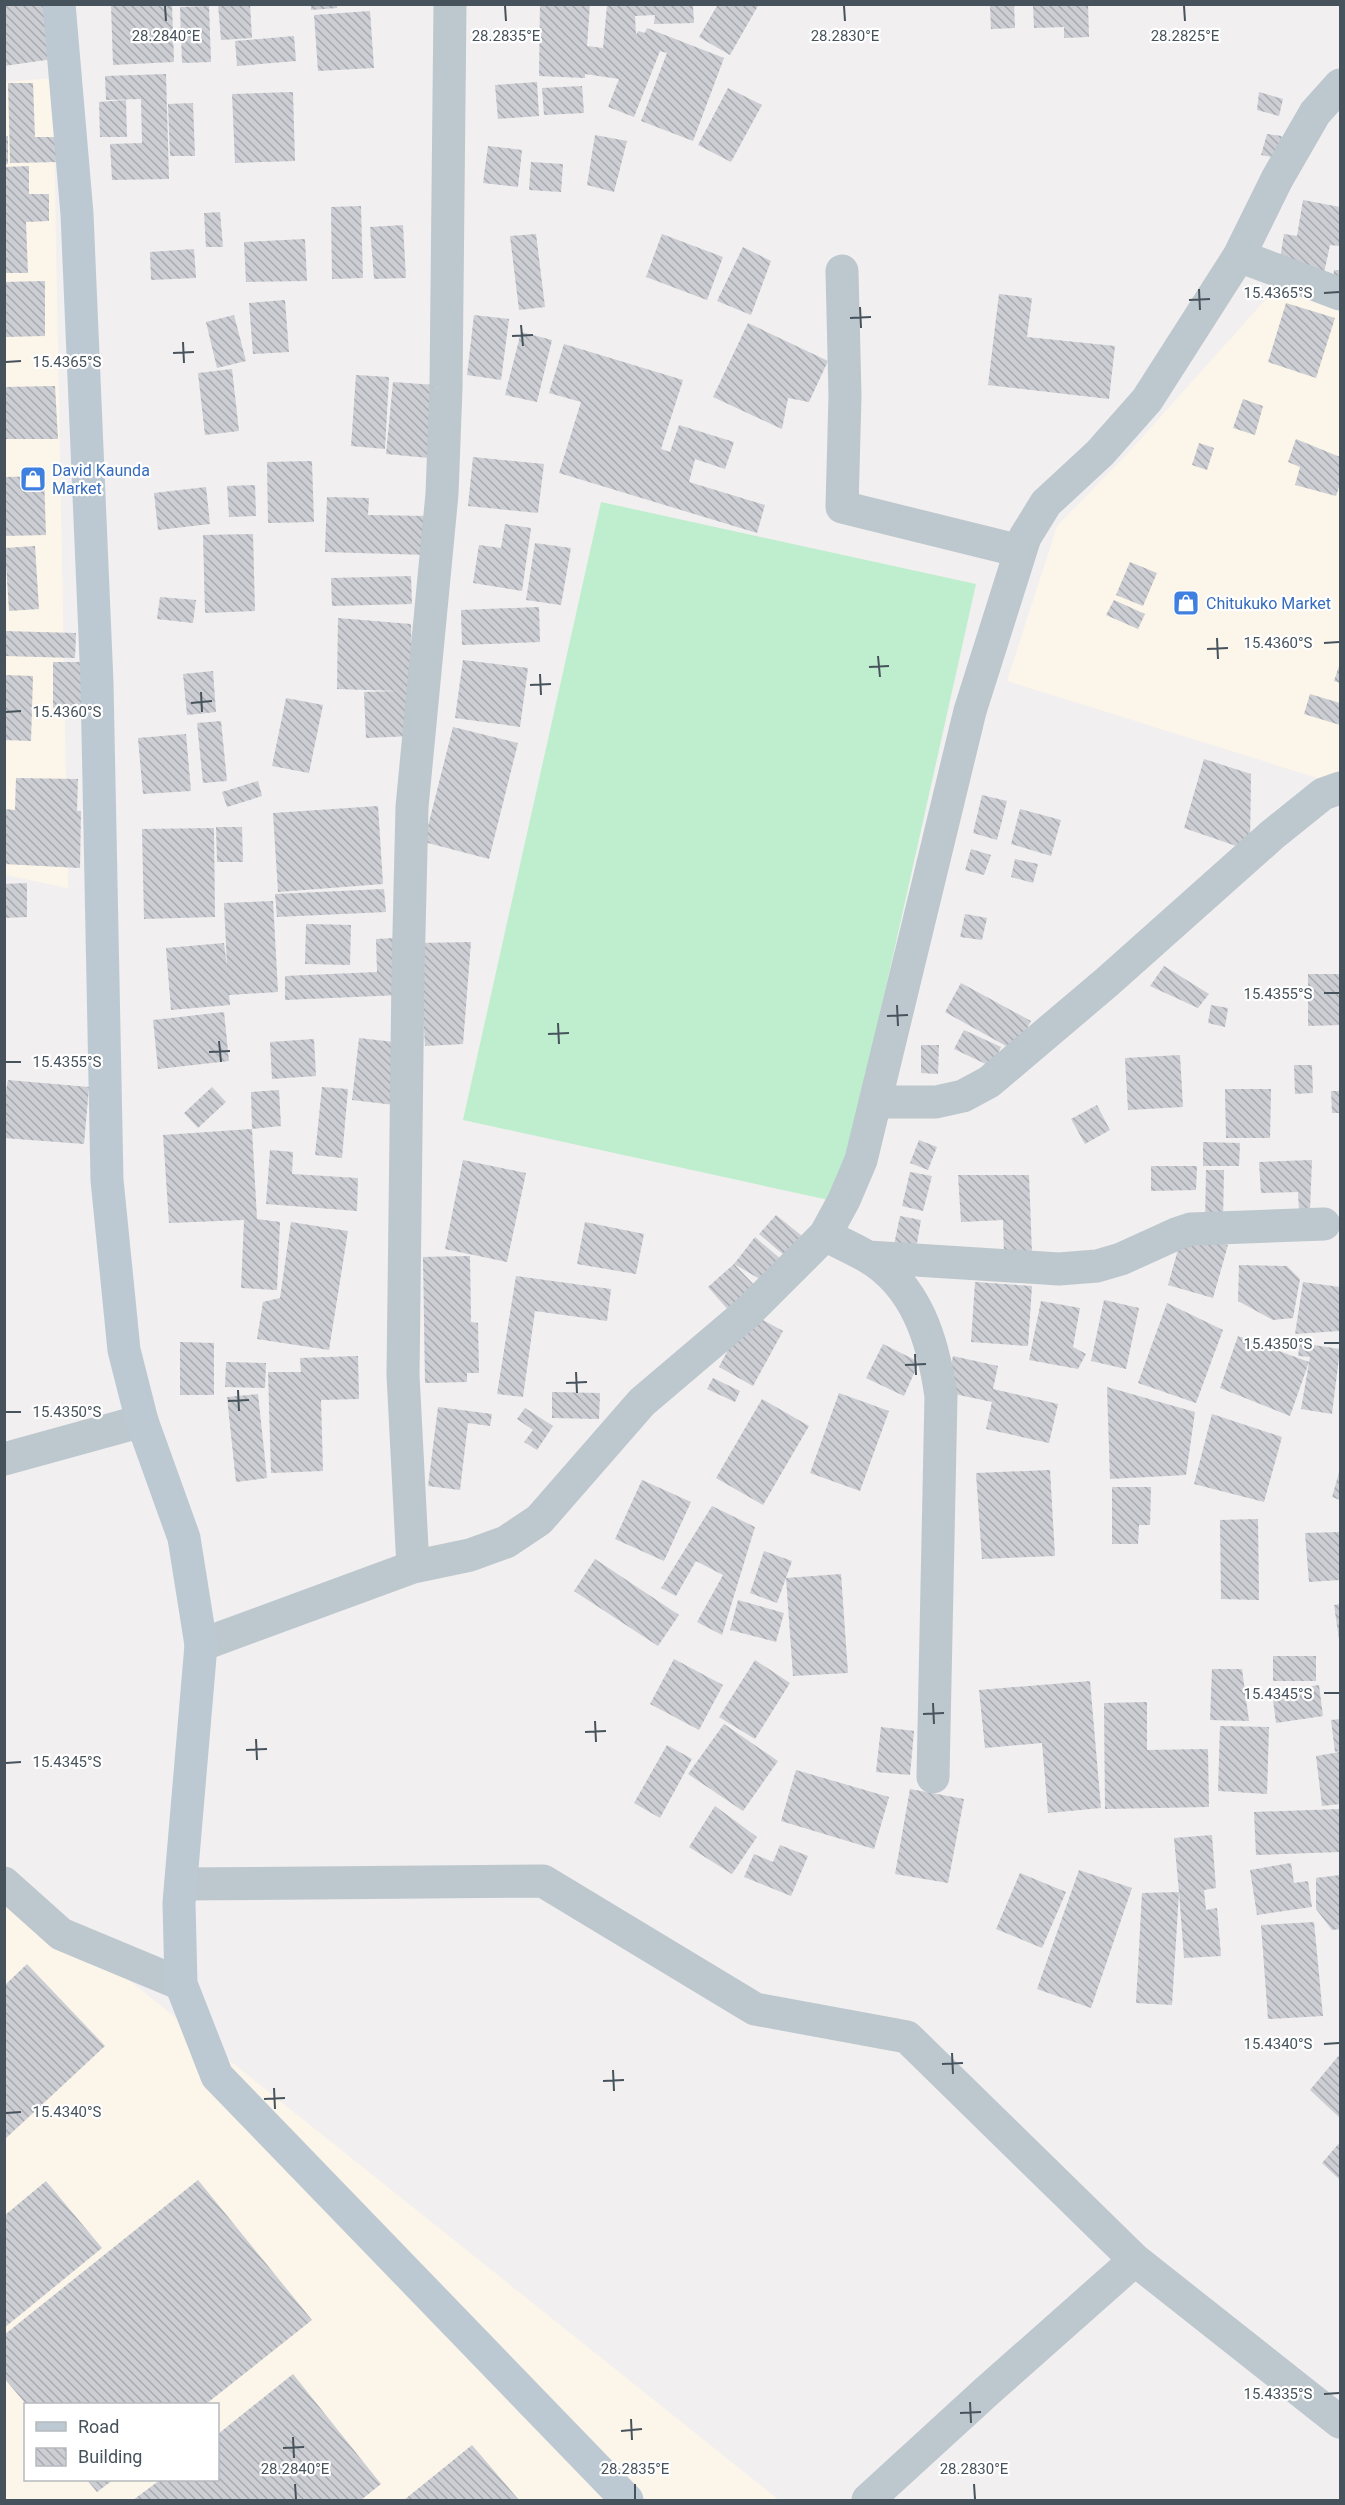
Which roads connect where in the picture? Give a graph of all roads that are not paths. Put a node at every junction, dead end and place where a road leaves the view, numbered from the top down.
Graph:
1 (59, 4) edge
2 (450, 4) edge
3 (1341, 85) edge
4 (1239, 256) junction
5 (842, 272) dead end
6 (1341, 294) edge
7 (1020, 551) junction
8 (1341, 788) edge
9 (875, 1102) junction
10 (1324, 1224) dead end
11 (825, 1235) junction
12 (868, 1257) junction
13 (142, 1421) junction
14 (4, 1459) edge
15 (413, 1567) junction
16 (201, 1645) junction
17 (933, 1777) dead end
18 (4, 1883) edge
19 (181, 1884) junction
20 (181, 1984) junction
21 (1135, 2260) junction
22 (1341, 2422) edge
23 (627, 2500) edge
24 (868, 2500) edge

1 - 13 street
2 - 15 street
3 - 4 street
4 - 6 street
4 - 7 street
5 - 7 street
7 - 9 street
8 - 9 street
9 - 11 street
10 - 12 street
11 - 12 street
11 - 15 street
12 - 17 street
13 - 14 street
13 - 16 street
15 - 16 street
16 - 19 street
18 - 20 street
19 - 20 street
19 - 21 street
20 - 23 street
21 - 22 street
21 - 24 street

